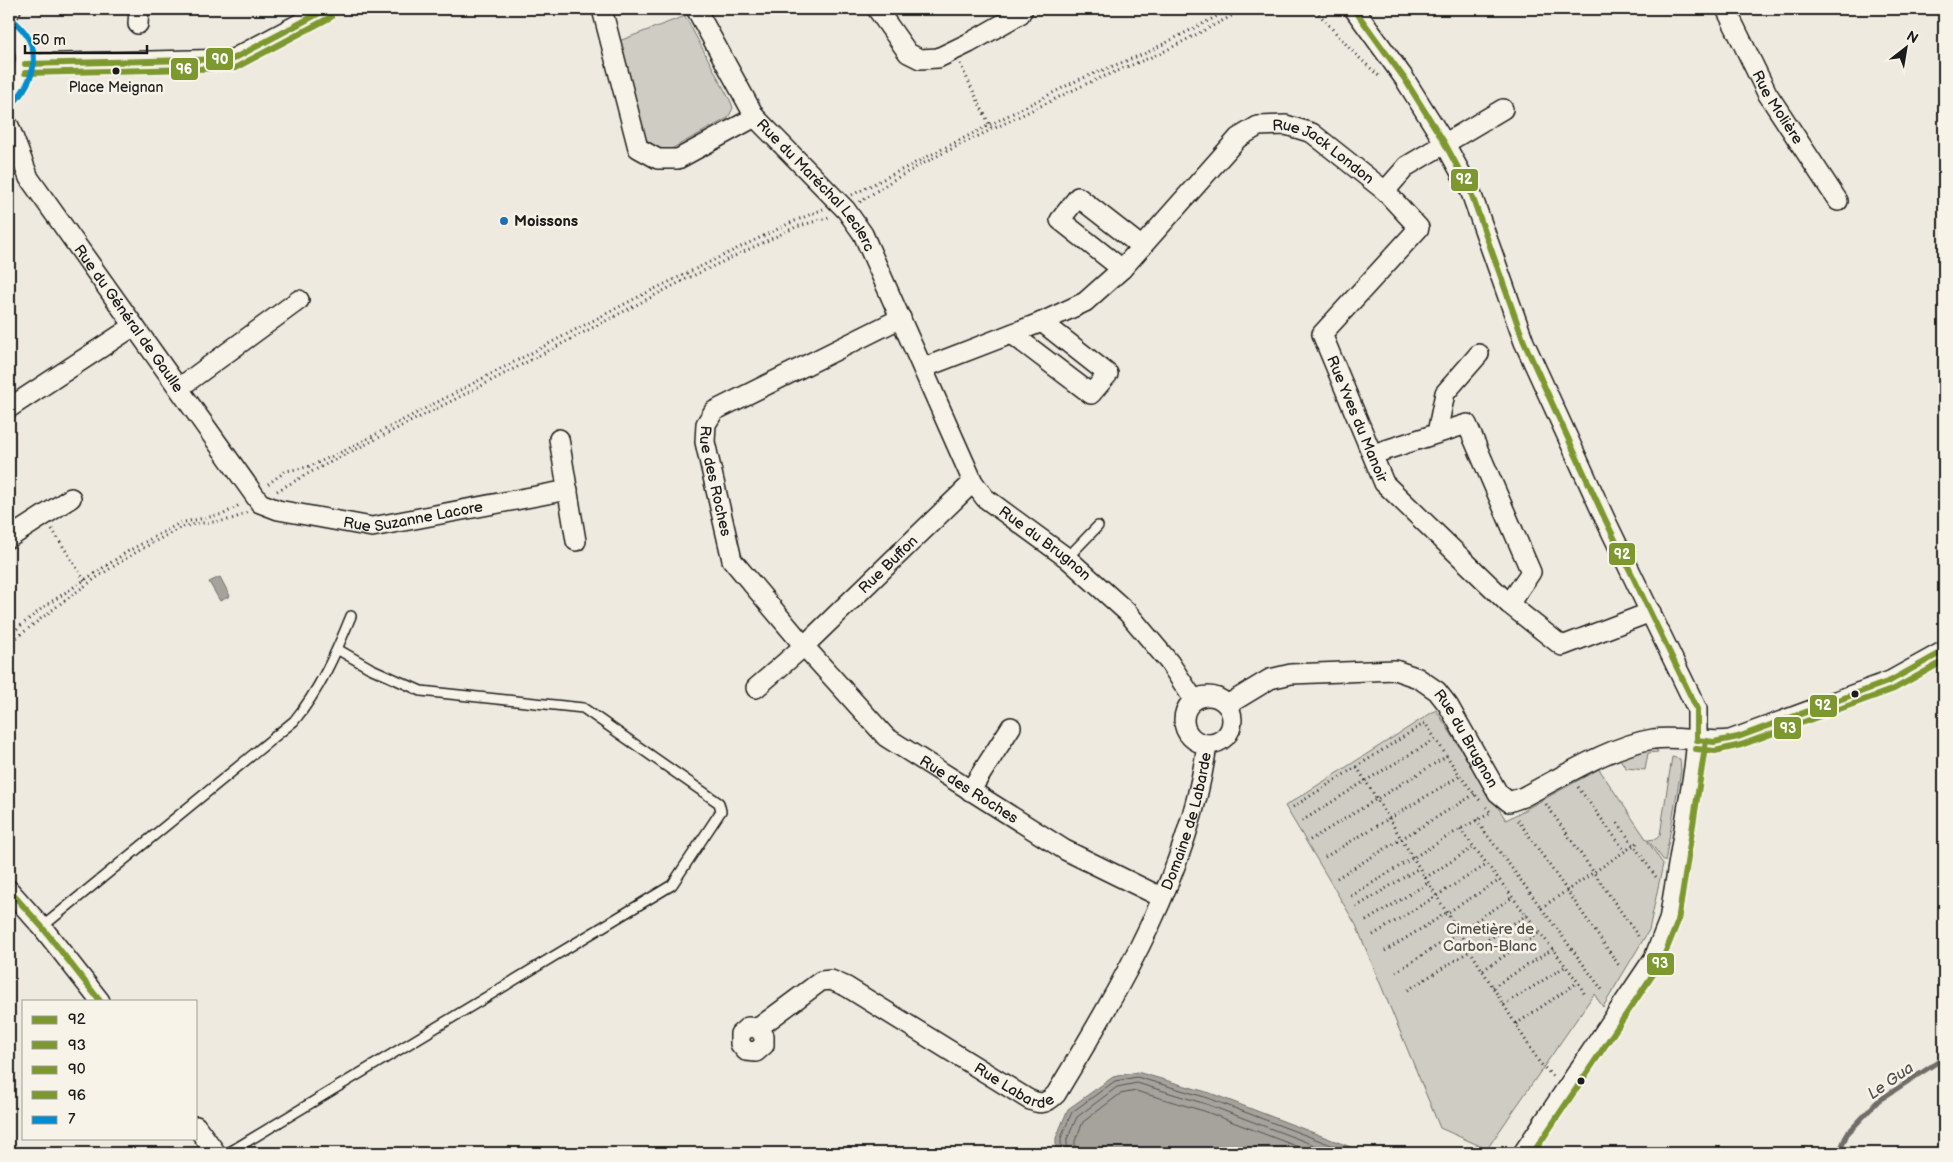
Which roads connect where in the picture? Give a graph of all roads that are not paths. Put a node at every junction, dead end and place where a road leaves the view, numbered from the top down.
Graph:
1 (11, 9) edge
2 (327, 9) edge
3 (602, 9) edge
4 (696, 9) edge
5 (877, 9) edge
6 (1023, 9) edge
7 (1354, 9) edge
8 (1726, 9) edge
9 (9, 13) edge
10 (9, 29) edge
11 (26, 64) junction
12 (9, 94) edge
13 (1503, 109) dead end
14 (755, 117) junction
15 (9, 126) edge
16 (1444, 142) junction
17 (1386, 191) junction
18 (1838, 201) dead end
19 (1142, 247) junction
20 (1122, 269) junction
21 (299, 300) dead end
22 (901, 318) junction
23 (1042, 322) junction
24 (134, 326) junction
25 (1012, 334) junction
26 (1480, 354) dead end
27 (923, 368) junction
28 (179, 388) junction
29 (9, 408) edge
30 (1436, 433) junction
31 (560, 439) dead end
32 (1373, 454) junction
33 (973, 482) junction
34 (568, 490) junction
35 (71, 498) dead end
36 (255, 498) joint
37 (1098, 526) dead end
38 (11, 533) edge
39 (576, 541) dead end
40 (1067, 558) junction
41 (1509, 604) junction
42 (1651, 612) junction
43 (351, 616) dead end
44 (804, 646) junction
45 (337, 649) junction
46 (1944, 651) edge
47 (756, 688) dead end
48 (1194, 700) junction
49 (1227, 705) junction
50 (1011, 727) dead end
51 (1697, 740) junction
52 (1207, 744) junction
53 (970, 791) junction
54 (9, 890) edge
55 (1161, 897) junction
56 (42, 927) junction
57 (99, 1000) edge
58 (761, 1032) dead end
59 (198, 1129) edge
60 (216, 1153) edge
61 (228, 1153) edge
62 (1523, 1153) edge

1 - 9 street
2 - 11 street
3 - 14 street
4 - 14 street, Rue du Maréchal Leclerc
5 - 6 street
7 - 16 street
8 - 18 street, Rue Molière
10 - 11 street
11 - 12 street
13 - 16 street, Rue Jack London
14 - 22 street, Rue du Maréchal Leclerc
15 - 24 street, Rue du Général de Gaulle
16 - 17 street, Rue Jack London
16 - 42 street
17 - 19 street, Rue Jack London
17 - 32 street, Rue Yves du Manoir
19 - 20 street, Rue Jack London
19 - 20 street
20 - 23 street, Rue Jack London
21 - 28 street
22 - 27 street, Rue du Maréchal Leclerc
22 - 44 street, Rue des Roches
23 - 25 street, Rue Jack London
23 - 25 street
24 - 28 street, Rue du Général de Gaulle
24 - 29 street
25 - 27 street, Rue Jack London
26 - 30 street
27 - 33 street, Rue du Brugnon
28 - 36 street, Rue du Général de Gaulle
30 - 32 street
30 - 41 street
31 - 34 street
32 - 41 street, Rue Yves du Manoir
33 - 40 street, Rue du Brugnon
33 - 44 street, Rue Buffon
34 - 36 street, Rue Suzanne Lacore
34 - 39 street
35 - 38 street
37 - 40 lane
40 - 48 street, Rue du Brugnon
41 - 42 street, Rue Yves du Manoir
42 - 51 street
43 - 45 lane
44 - 47 street
44 - 53 street, Rue des Roches
45 - 56 lane
45 - 61 lane
46 - 51 street
48 - 49 street
48 - 52 street
49 - 51 street, Rue du Brugnon
49 - 52 street
50 - 53 street
51 - 62 street
52 - 55 street, Domaine de Labarde
53 - 55 street, Rue des Roches
54 - 56 street
55 - 58 street, Rue Labarde
56 - 57 street
59 - 60 street

